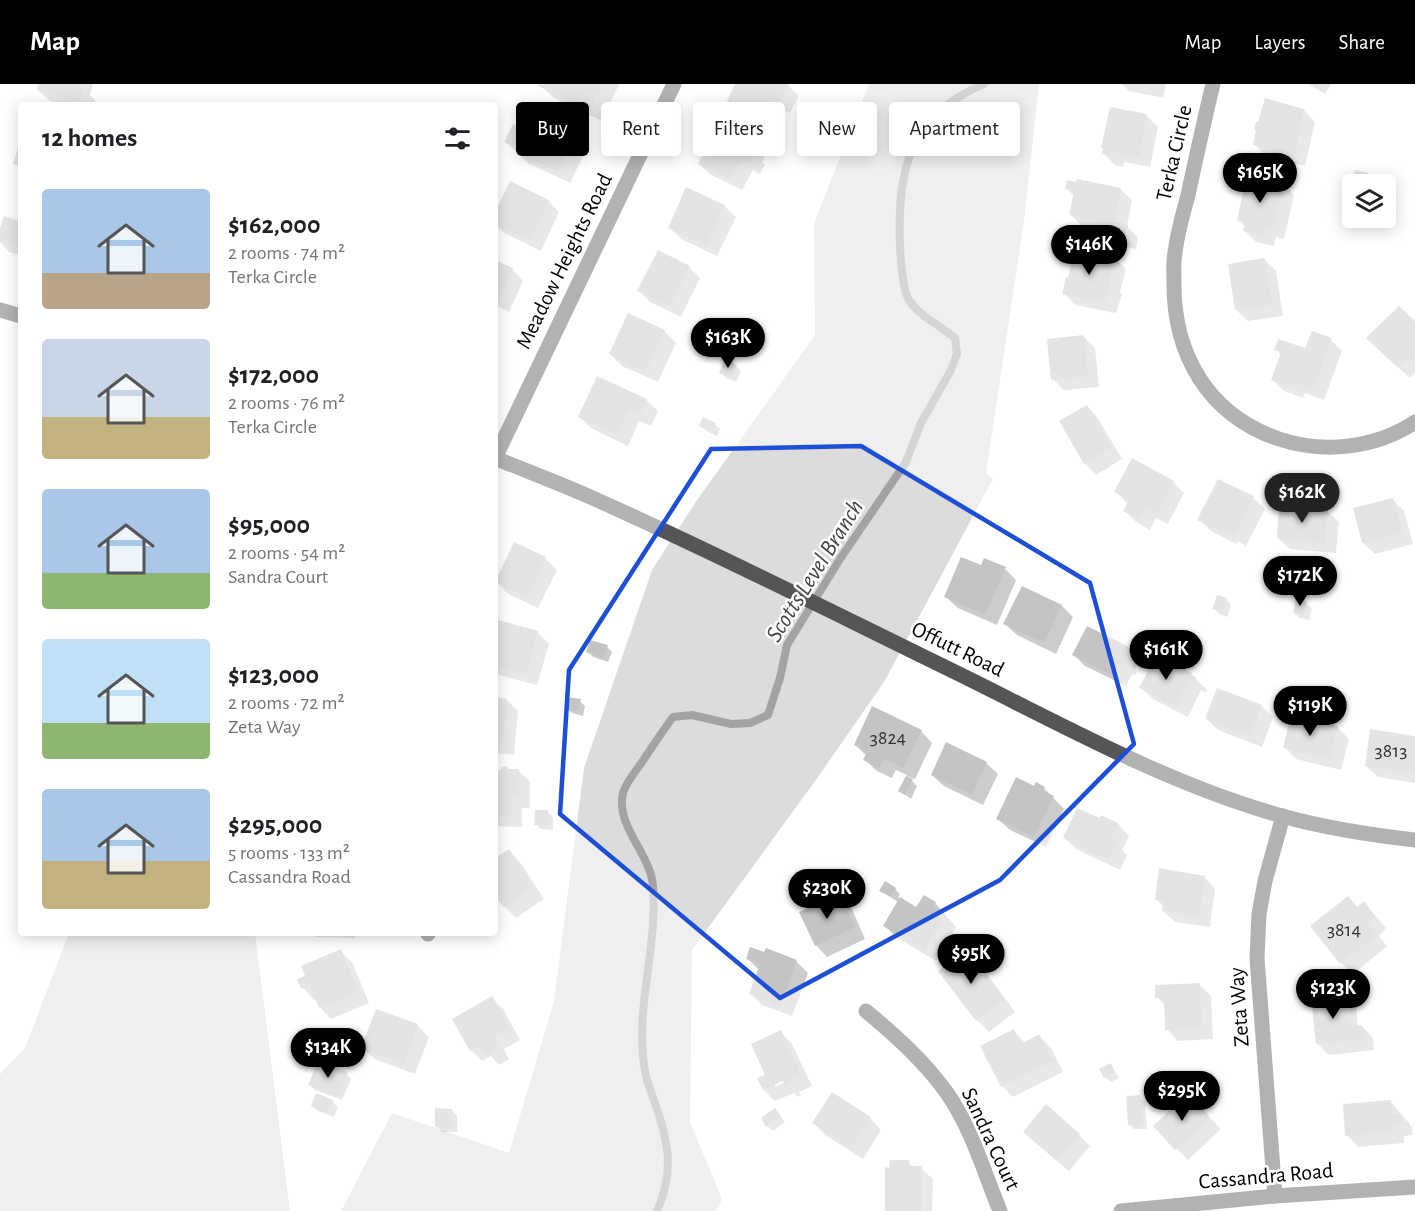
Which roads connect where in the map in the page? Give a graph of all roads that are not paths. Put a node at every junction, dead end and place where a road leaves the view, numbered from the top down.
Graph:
1 (674, 84) edge
2 (1213, 84) edge
3 (0, 310) edge
4 (18, 315) edge
5 (1415, 422) edge
6 (498, 452) edge
7 (498, 459) edge
8 (1283, 816) junction
9 (1415, 840) edge
10 (866, 1011) dead end
11 (1415, 1187) edge
12 (1275, 1196) junction
13 (1000, 1211) edge
14 (1121, 1211) edge

1 - 6 street, Meadow Heights Road
2 - 5 street, Terka Circle
3 - 4 street
7 - 8 street, Offutt Road
8 - 9 street, Offutt Road
8 - 12 street, Zeta Way
10 - 13 street, Sandra Court
11 - 12 street, Cassandra Road
12 - 14 street, Cassandra Road

